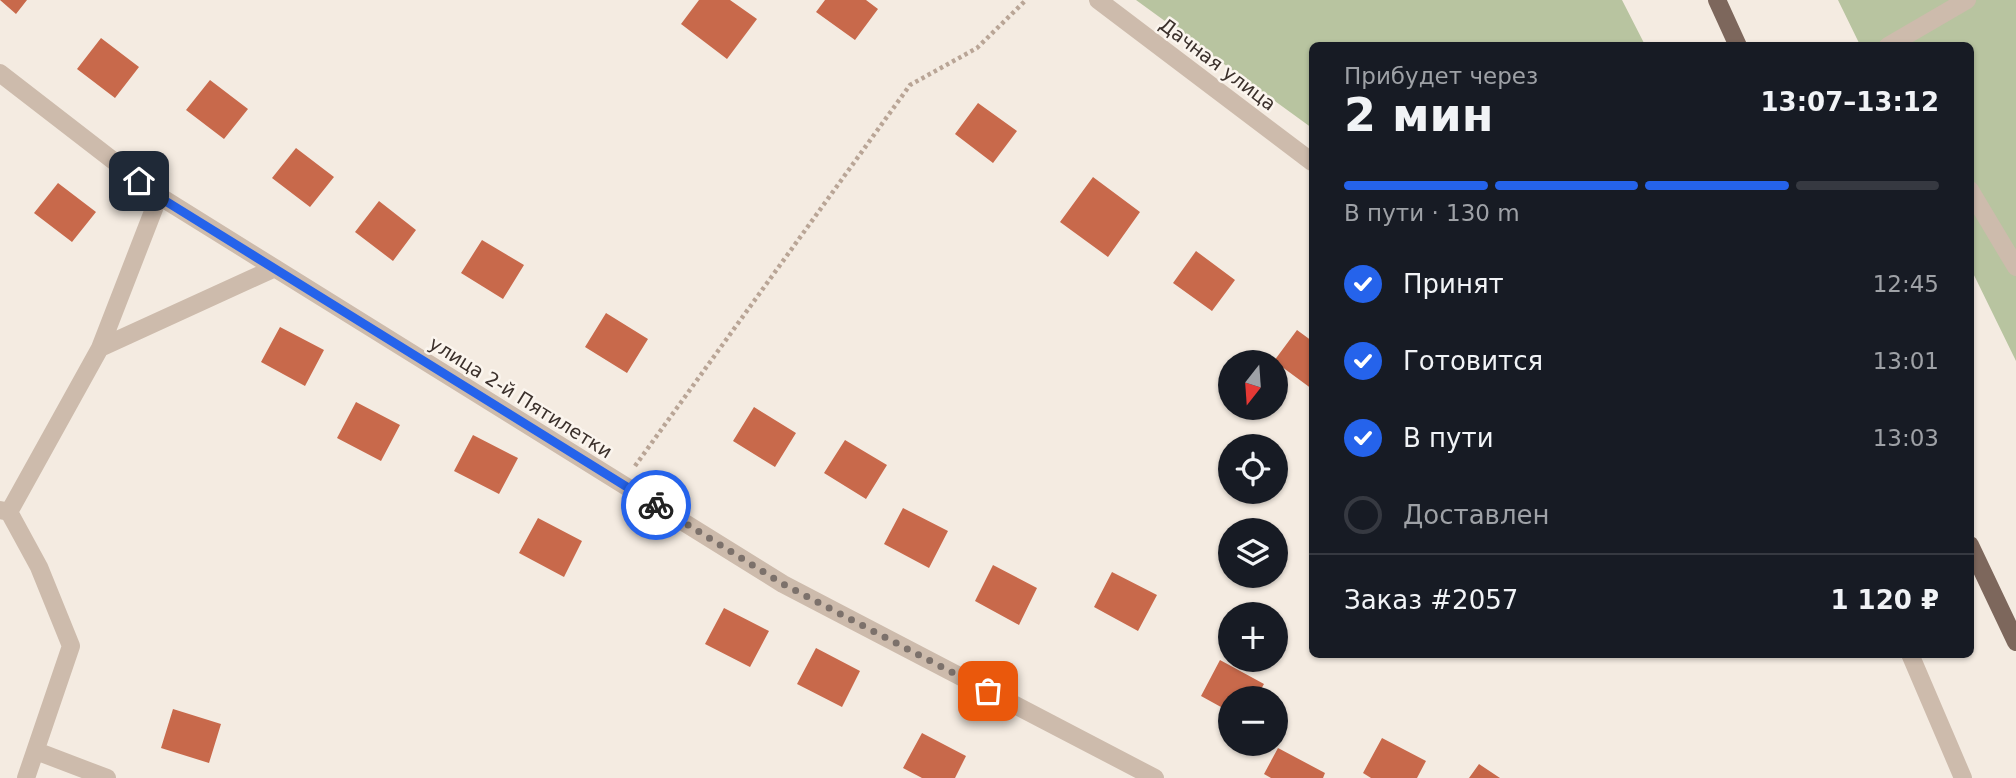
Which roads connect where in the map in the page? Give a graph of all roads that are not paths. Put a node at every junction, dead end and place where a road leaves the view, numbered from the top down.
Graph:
1 (1098, 0) edge
2 (1717, 0) edge
3 (1967, 0) edge
4 (1736, 42) edge
5 (1895, 42) edge
6 (0, 74) edge
7 (1309, 160) edge
8 (159, 197) junction
9 (1974, 197) edge
10 (2016, 267) edge
11 (275, 268) junction
12 (100, 348) junction
13 (4, 511) edge
14 (1974, 553) edge
15 (2016, 642) edge
16 (1912, 658) edge
17 (36, 751) junction
18 (26, 778) edge
19 (107, 778) edge
20 (1155, 778) edge
21 (1963, 778) edge

1 - 7 street, Дачная улица
2 - 4 main road
3 - 5 street
6 - 8 street, улица 2-й Пятилетки
8 - 11 street, улица 2-й Пятилетки
8 - 12 street
9 - 10 street
11 - 12 street
11 - 20 street, улица 2-й Пятилетки
12 - 13 street
13 - 17 street
14 - 15 main road
16 - 21 street
17 - 18 street
17 - 19 street

